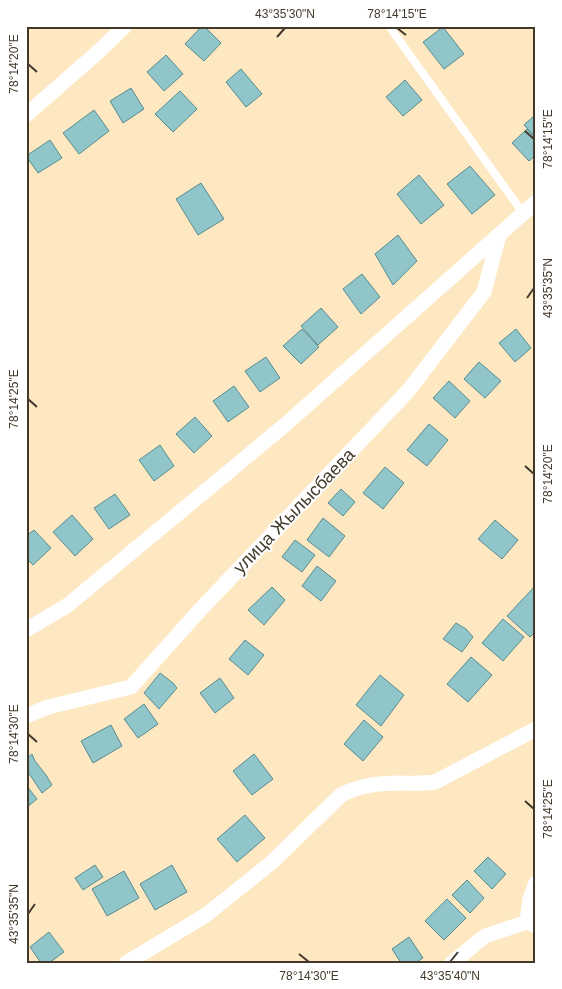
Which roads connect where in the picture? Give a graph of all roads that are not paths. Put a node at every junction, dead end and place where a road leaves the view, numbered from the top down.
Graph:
1 (125, 26) edge
2 (390, 26) edge
3 (26, 115) edge
4 (536, 202) edge
5 (523, 213) junction
6 (499, 235) junction
7 (26, 630) edge
8 (26, 716) edge
9 (536, 728) edge
10 (536, 883) edge
11 (531, 924) edge
12 (126, 963) edge
13 (452, 963) edge

1 - 3 street
2 - 5 lane
4 - 5 street
5 - 6 street
6 - 7 street
6 - 8 street, улица Жылысбаева
9 - 12 street
10 - 11 street
11 - 13 street

